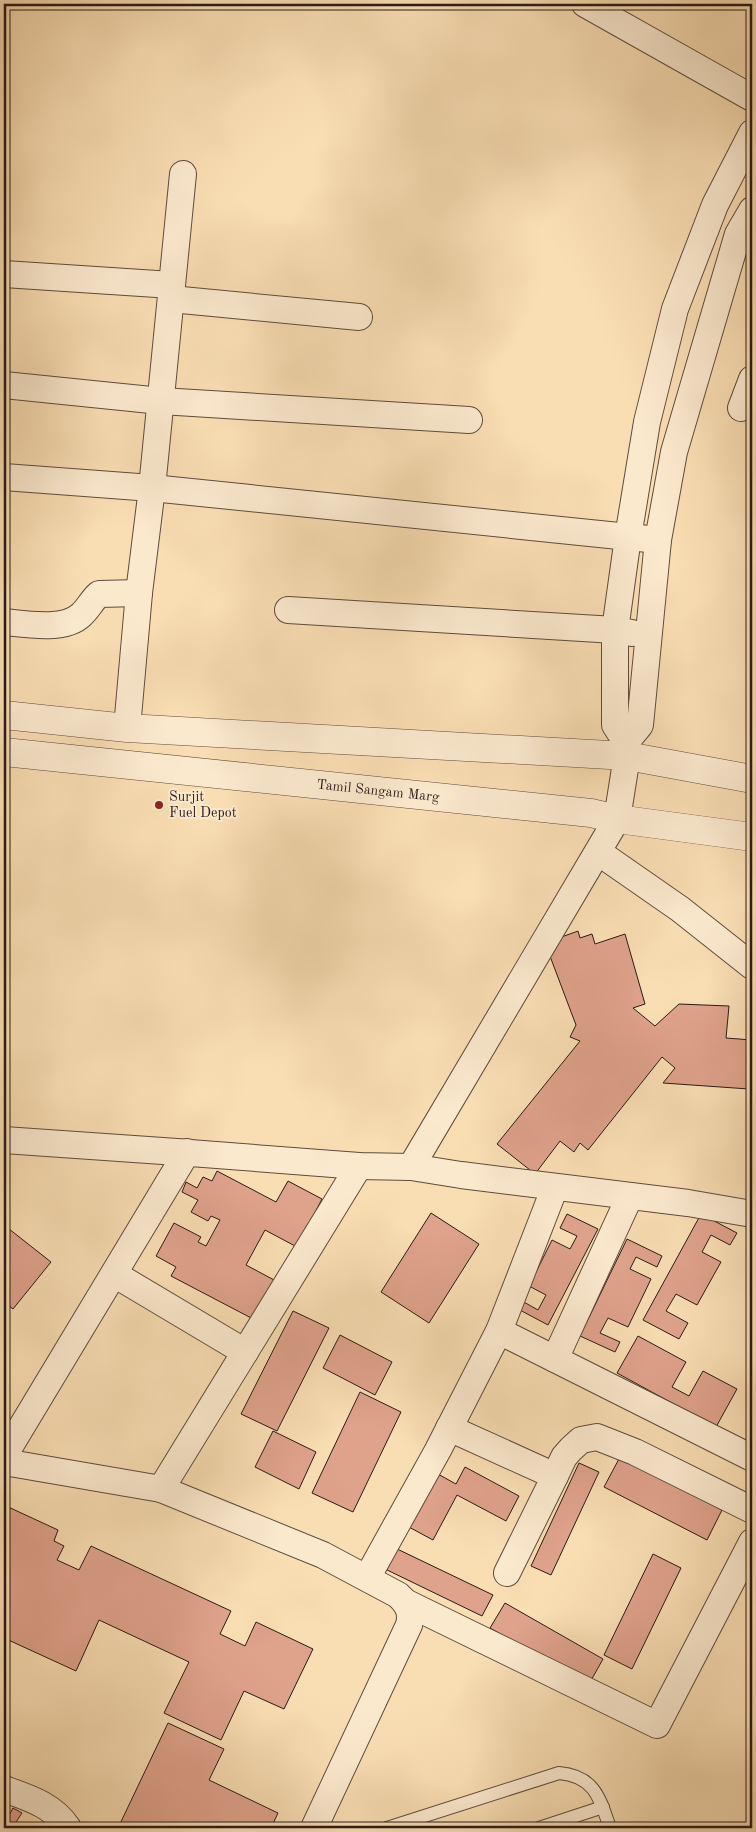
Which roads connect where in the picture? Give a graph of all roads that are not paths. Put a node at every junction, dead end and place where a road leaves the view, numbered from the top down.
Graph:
1 (585, 4) edge
2 (752, 98) edge
3 (752, 133) edge
4 (183, 174) dead end
5 (752, 210) edge
6 (4, 274) edge
7 (172, 292) junction
8 (359, 317) dead end
9 (752, 380) edge
10 (4, 385) edge
11 (161, 401) junction
12 (741, 408) dead end
13 (469, 420) dead end
14 (4, 477) edge
15 (152, 488) junction
16 (628, 537) junction
17 (658, 540) junction
18 (139, 593) junction
19 (288, 610) dead end
20 (4, 622) edge
21 (616, 630) junction
22 (648, 637) junction
23 (4, 715) edge
24 (127, 728) junction
25 (626, 749) junction
26 (4, 752) edge
27 (752, 779) edge
28 (617, 819) junction
29 (752, 837) edge
30 (598, 852) junction
31 (752, 966) edge
32 (4, 1140) edge
33 (187, 1152) junction
34 (359, 1166) junction
35 (411, 1167) junction
36 (555, 1187) junction
37 (630, 1196) junction
38 (752, 1214) edge
39 (114, 1274) junction
40 (499, 1331) junction
41 (245, 1352) junction
42 (554, 1359) junction
43 (449, 1428) junction
44 (4, 1456) edge
45 (752, 1458) edge
46 (4, 1462) edge
47 (555, 1476) junction
48 (161, 1488) junction
49 (752, 1510) edge
50 (752, 1542) edge
51 (507, 1574) dead end
52 (367, 1578) junction
53 (405, 1602) junction
54 (4, 1789) edge
55 (603, 1807) junction
56 (68, 1828) edge
57 (314, 1828) edge
58 (387, 1828) edge
59 (539, 1828) edge
60 (610, 1828) edge

1 - 2 street
3 - 16 street
4 - 7 street
5 - 17 street
6 - 7 street
7 - 8 street
7 - 11 street
9 - 12 street
10 - 11 street
11 - 13 street
11 - 15 street
14 - 15 street
15 - 16 street
15 - 18 street
16 - 17 street
16 - 21 street
17 - 22 street
18 - 20 street
18 - 24 street
19 - 21 street
21 - 22 street
21 - 25 street
22 - 25 street
23 - 24 street
24 - 25 street
25 - 27 street
25 - 28 street
26 - 28 street, Tamil Sangam Marg
28 - 29 street, Tamil Sangam Marg
28 - 30 street
30 - 31 street
30 - 35 street
32 - 33 street
33 - 34 street
33 - 39 street
34 - 35 street
34 - 41 street
35 - 36 street
36 - 37 street
36 - 40 street
37 - 38 street
37 - 42 street
39 - 41 street
39 - 44 street
40 - 42 street
40 - 43 street
41 - 48 street
42 - 45 street
43 - 47 street
43 - 52 street
46 - 48 street
47 - 49 street
47 - 51 street
48 - 52 street
50 - 53 street
52 - 53 street
53 - 57 street
54 - 56 street
55 - 58 lane
55 - 59 lane
55 - 60 lane

